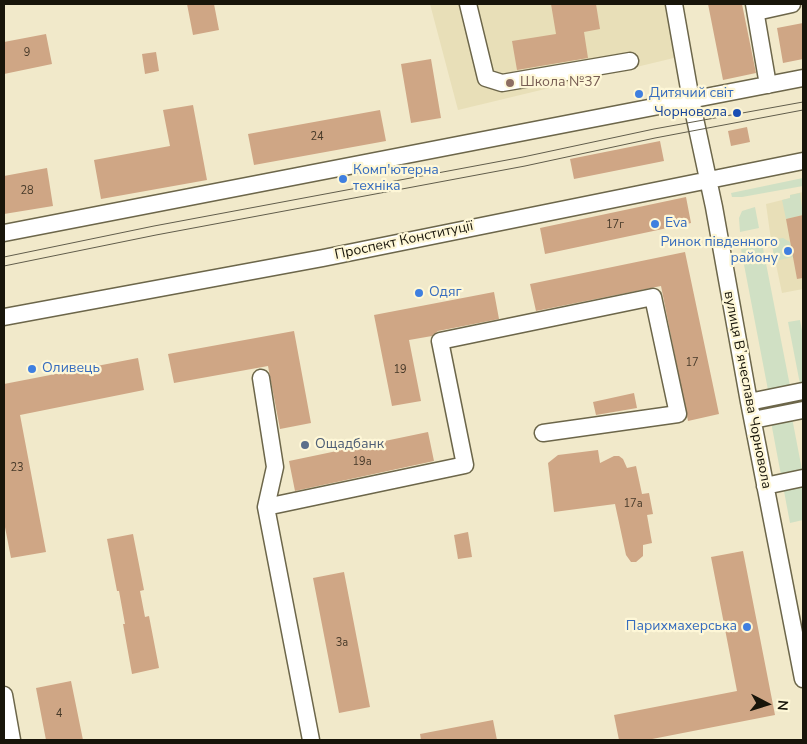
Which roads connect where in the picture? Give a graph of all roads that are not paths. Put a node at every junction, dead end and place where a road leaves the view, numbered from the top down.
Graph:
1 (468, 4) edge
2 (674, 4) edge
3 (792, 4) edge
4 (755, 8) edge
5 (630, 61) dead end
6 (803, 78) edge
7 (768, 85) junction
8 (691, 100) junction
9 (803, 160) edge
10 (708, 179) junction
11 (4, 233) edge
12 (4, 317) edge
13 (261, 378) dead end
14 (803, 391) edge
15 (749, 402) junction
16 (803, 410) edge
17 (753, 420) junction
18 (543, 433) dead end
19 (803, 478) edge
20 (765, 486) junction
21 (266, 507) junction
22 (803, 679) edge
23 (4, 695) edge
24 (12, 740) edge
25 (311, 740) edge

1 - 5 street
2 - 8 street
3 - 4 street
4 - 7 street
6 - 7 street
7 - 8 street
8 - 10 street, вулиця Вʼячеслава Чорновола
8 - 11 street
9 - 10 street, Проспект Конституції
10 - 12 street, Проспект Конституції
10 - 15 street, вулиця Вʼячеслава Чорновола
13 - 21 street
14 - 15 street
15 - 17 street, вулиця Вʼячеслава Чорновола
16 - 17 street
17 - 20 street, вулиця Вʼячеслава Чорновола
18 - 21 street
19 - 20 street
20 - 22 street, вулиця Вʼячеслава Чорновола
21 - 25 street
23 - 24 street

